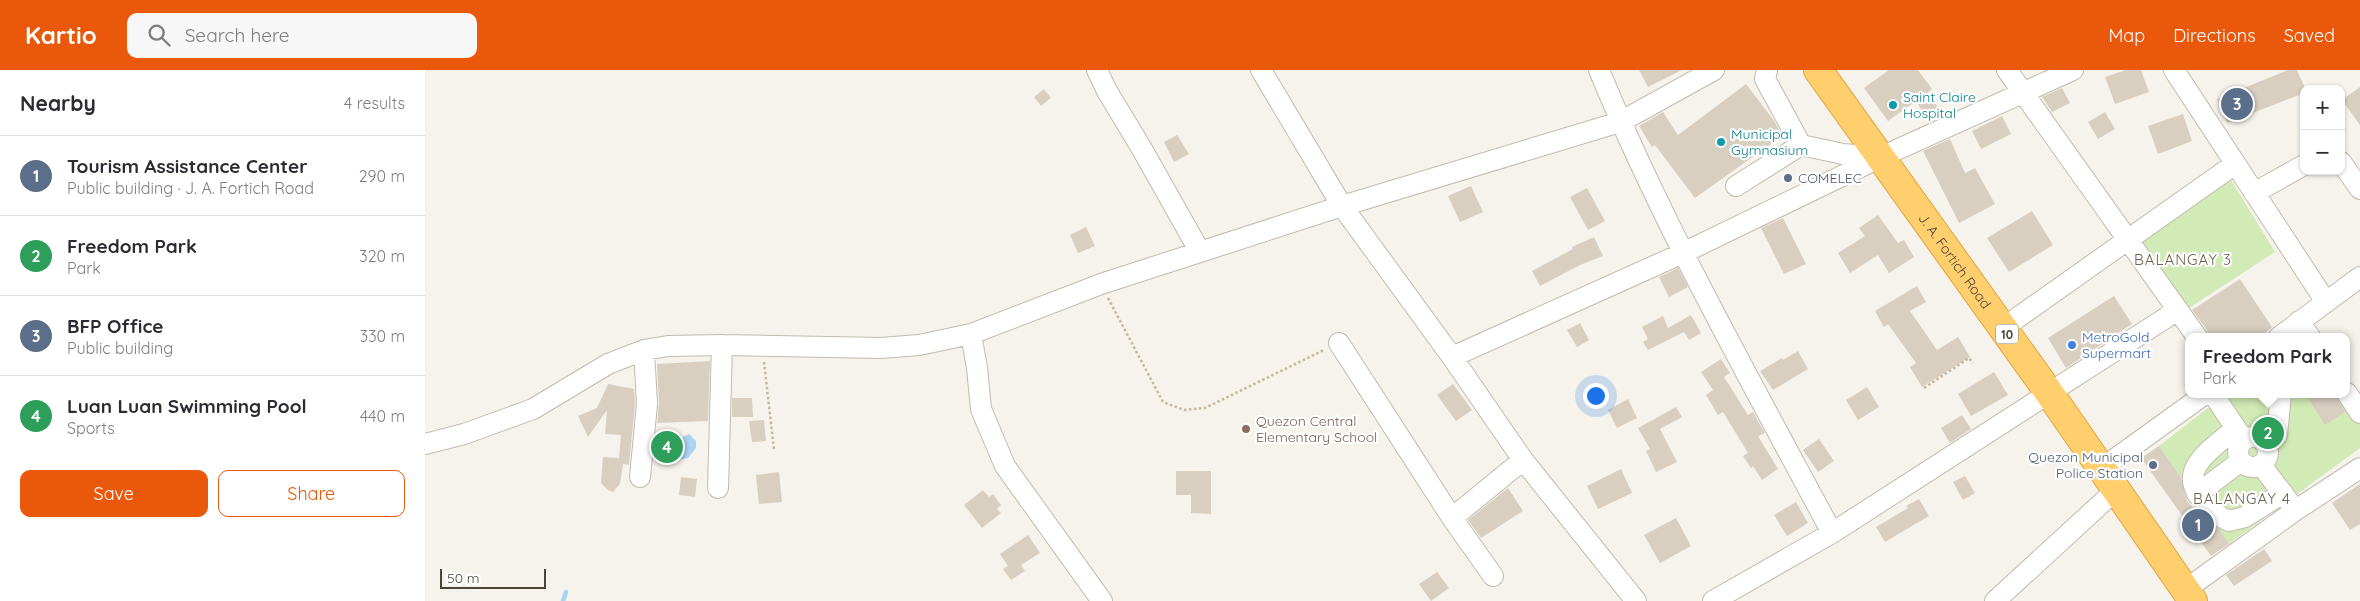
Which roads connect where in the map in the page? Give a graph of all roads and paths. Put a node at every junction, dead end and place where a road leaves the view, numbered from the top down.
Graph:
1 (1097, 70) edge
2 (1261, 70) edge
3 (1599, 70) edge
4 (1714, 70) edge
5 (1767, 70) edge
6 (1818, 70) edge
7 (2007, 70) edge
8 (2073, 70) edge
9 (2174, 70) edge
10 (2024, 94) junction
11 (1620, 122) junction
12 (1801, 145) junction
13 (1881, 157) junction
14 (2235, 164) junction
15 (2300, 167) edge
16 (2345, 168) edge
17 (1736, 186) dead end
18 (2360, 189) edge
19 (2254, 193) junction
20 (1342, 206) junction
21 (2128, 240) junction
22 (1200, 252) junction
23 (1683, 253) junction
24 (2360, 277) edge
25 (1101, 284) junction
26 (2326, 302) junction
27 (2178, 310) junction
28 (2003, 328) junction
29 (2304, 329) edge
30 (2194, 333) edge
31 (2292, 333) edge
32 (971, 334) junction
33 (1339, 343) joint
34 (722, 345) junction
35 (762, 346) junction
36 (645, 350) junction
37 (1452, 357) junction
38 (1973, 363) dead end
39 (1924, 388) dead end
40 (2050, 394) junction
41 (2201, 398) edge
42 (2216, 398) edge
43 (2281, 398) edge
44 (2350, 398) edge
45 (2360, 413) edge
46 (2240, 434) junction
47 (425, 444) edge
48 (2265, 444) junction
49 (775, 450) dead end
50 (1523, 460) junction
51 (2241, 461) junction
52 (2261, 465) junction
53 (2360, 468) edge
54 (640, 477) dead end
55 (2109, 480) junction
56 (717, 488) dead end
57 (2283, 493) junction
58 (2197, 494) junction
59 (2296, 510) junction
60 (1452, 518) junction
61 (1832, 533) junction
62 (1493, 576) dead end
63 (2189, 595) edge
64 (1102, 601) edge
65 (1636, 601) edge
66 (1713, 601) edge
67 (1995, 601) edge

1 - 22 street
2 - 20 street
3 - 11 street
4 - 11 street
5 - 12 street
6 - 13 highway, J. A. Fortich Road / 10
7 - 10 street
8 - 10 street
9 - 14 street
10 - 13 street
10 - 21 street
11 - 20 street
11 - 23 street
12 - 13 street
12 - 17 street
13 - 23 street
13 - 28 highway, J. A. Fortich Road / 10
14 - 19 street
14 - 21 street
15 - 19 street
16 - 18 street
19 - 26 street
20 - 22 street
20 - 37 street
21 - 27 street
21 - 28 street
22 - 25 street
23 - 37 street
23 - 61 street
24 - 26 street
25 - 32 street
25 - 33 path
26 - 29 street
27 - 30 street
27 - 40 street
28 - 40 highway, J. A. Fortich Road / 10
29 - 31 street
32 - 35 street
32 - 64 street
33 - 60 street
34 - 35 street
34 - 36 street
34 - 56 street
35 - 49 path
36 - 47 street
36 - 54 street
37 - 50 street
38 - 39 path
40 - 55 highway, J. A. Fortich Road / 10
40 - 61 street
41 - 55 street
42 - 46 street
43 - 48 street
44 - 45 street
46 - 48 street
46 - 51 street
46 - 58 street
48 - 52 street
50 - 60 street
50 - 65 street
51 - 52 street
51 - 58 street
52 - 57 street
53 - 59 street
55 - 63 highway, J. A. Fortich Road / 10
55 - 67 street
57 - 58 street
57 - 59 street
59 - 63 street
60 - 62 street
61 - 66 street

